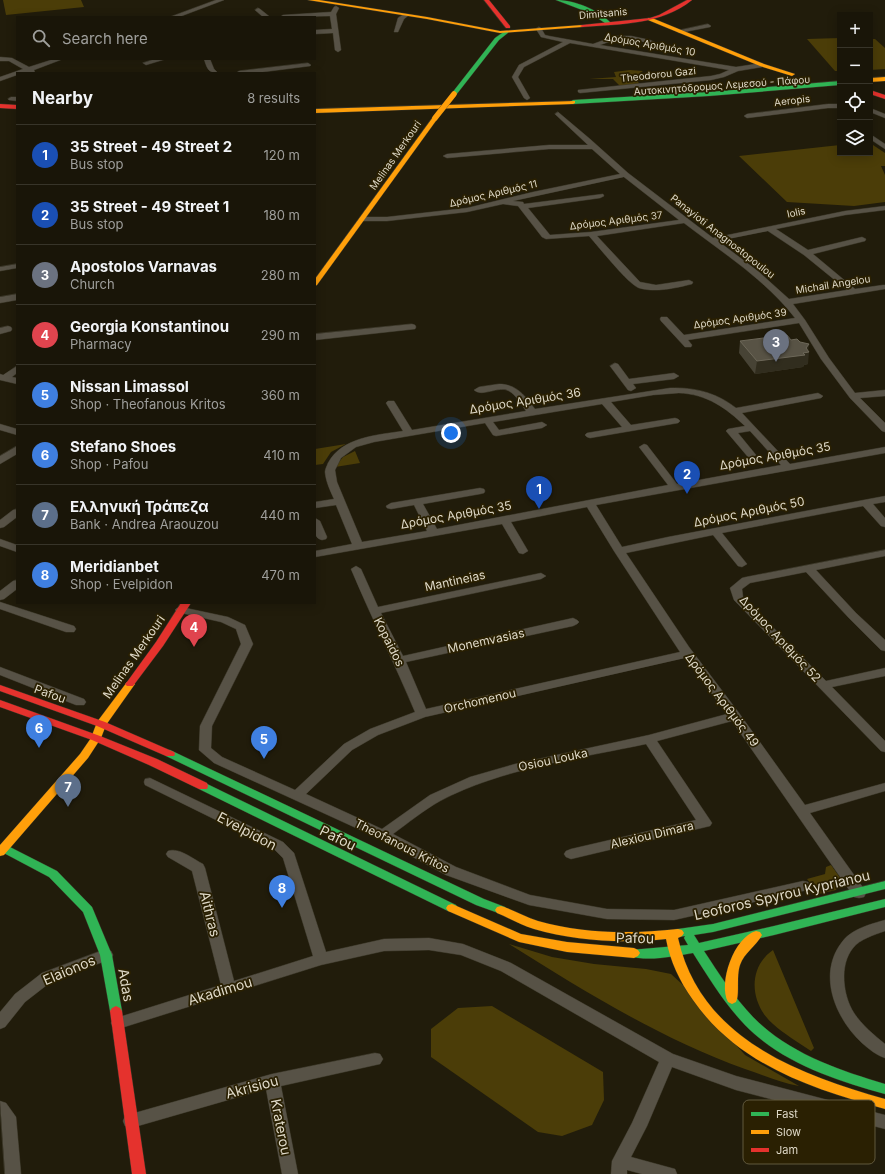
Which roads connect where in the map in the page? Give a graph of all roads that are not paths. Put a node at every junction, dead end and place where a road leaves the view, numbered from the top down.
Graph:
1 (221, 0) edge
2 (310, 0) edge
3 (486, 0) edge
4 (558, 0) edge
5 (690, 0) edge
6 (258, 10) dead end
7 (335, 10) junction
8 (406, 14) junction
9 (176, 16) edge
10 (267, 16) edge
11 (290, 16) edge
12 (499, 17) junction
13 (650, 19) junction
14 (610, 24) junction
15 (708, 26) dead end
16 (509, 29) junction
17 (538, 29) junction
18 (336, 31) junction
19 (396, 31) dead end
20 (494, 31) junction
21 (679, 31) junction
22 (316, 32) edge
23 (568, 42) junction
24 (594, 45) junction
25 (338, 50) dead end
26 (665, 50) dead end
27 (0, 59) edge
28 (58, 60) edge
29 (160, 60) edge
30 (207, 60) edge
31 (278, 60) edge
32 (146, 63) dead end
33 (308, 65) dead end
34 (762, 65) junction
35 (283, 68) junction
36 (736, 69) junction
37 (32, 71) edge
38 (214, 72) edge
39 (255, 72) edge
40 (16, 73) edge
41 (885, 76) edge
42 (873, 77) edge
43 (0, 79) edge
44 (837, 79) edge
45 (837, 79) edge
46 (885, 79) edge
47 (873, 80) edge
48 (837, 83) edge
49 (885, 84) edge
50 (873, 85) edge
51 (837, 88) edge
52 (837, 88) edge
53 (580, 91) dead end
54 (722, 93) junction
55 (873, 93) edge
56 (885, 97) edge
57 (527, 98) dead end
58 (606, 105) junction
59 (837, 106) edge
60 (0, 107) edge
61 (518, 107) junction
62 (16, 108) edge
63 (316, 111) edge
64 (873, 111) edge
65 (0, 113) edge
66 (16, 114) edge
67 (558, 114) dead end
68 (316, 116) edge
69 (747, 116) dead end
70 (885, 116) edge
71 (873, 138) edge
72 (594, 147) junction
73 (885, 147) edge
74 (447, 156) dead end
75 (625, 174) junction
76 (600, 196) dead end
77 (500, 202) junction
78 (522, 207) junction
79 (885, 208) edge
80 (364, 219) junction
81 (685, 221) junction
82 (769, 228) junction
83 (592, 234) junction
84 (862, 239) dead end
85 (712, 240) junction
86 (808, 253) junction
87 (16, 266) edge
88 (0, 269) edge
89 (689, 282) dead end
90 (316, 283) edge
91 (883, 287) dead end
92 (854, 292) junction
93 (16, 297) edge
94 (0, 300) edge
95 (788, 302) junction
96 (664, 319) dead end
97 (801, 320) junction
98 (412, 327) dead end
99 (316, 337) edge
100 (682, 338) junction
101 (688, 345) dead end
102 (615, 366) dead end
103 (16, 370) edge
104 (674, 376) dead end
105 (2, 377) edge
106 (16, 381) edge
107 (627, 382) junction
108 (479, 390) dead end
109 (885, 393) edge
110 (637, 395) junction
111 (818, 396) dead end
112 (853, 396) junction
113 (605, 401) junction
114 (391, 403) dead end
115 (735, 411) junction
116 (532, 412) junction
117 (487, 420) junction
118 (675, 421) dead end
119 (542, 425) dead end
120 (0, 427) edge
121 (628, 428) junction
122 (751, 428) junction
123 (885, 429) edge
124 (16, 432) edge
125 (409, 433) junction
126 (590, 435) dead end
127 (644, 447) dead end
128 (16, 450) edge
129 (885, 450) edge
130 (751, 455) dead end
131 (0, 461) edge
132 (788, 467) junction
133 (674, 487) junction
134 (480, 491) dead end
135 (885, 499) edge
136 (340, 501) junction
137 (417, 502) junction
138 (866, 503) junction
139 (590, 504) junction
140 (316, 505) edge
141 (391, 506) dead end
142 (16, 513) edge
143 (505, 520) junction
144 (316, 523) edge
145 (885, 524) edge
146 (0, 526) edge
147 (433, 532) junction
148 (716, 532) junction
149 (322, 537) dead end
150 (0, 542) edge
151 (358, 546) junction
152 (16, 549) edge
153 (523, 551) dead end
154 (618, 551) junction
155 (885, 553) edge
156 (316, 554) edge
157 (742, 564) dead end
158 (356, 569) dead end
159 (810, 569) junction
160 (541, 576) dead end
161 (16, 584) edge
162 (0, 597) edge
163 (0, 605) edge
164 (183, 607) edge
165 (374, 611) junction
166 (573, 622) dead end
167 (70, 628) dead end
168 (885, 647) edge
169 (687, 654) junction
170 (399, 660) junction
171 (0, 671) edge
172 (885, 672) edge
173 (823, 685) junction
174 (0, 688) edge
175 (80, 702) dead end
176 (0, 703) edge
177 (14, 708) junction
178 (0, 709) edge
179 (422, 714) junction
180 (735, 716) junction
181 (101, 724) junction
182 (96, 738) junction
183 (648, 739) junction
184 (885, 748) edge
185 (150, 782) dead end
186 (885, 787) edge
187 (296, 796) junction
188 (802, 811) junction
189 (383, 835) junction
190 (2, 850) edge
191 (173, 854) dead end
192 (571, 854) dead end
193 (885, 885) edge
194 (803, 886) dead end
195 (859, 893) junction
196 (885, 903) edge
197 (885, 925) edge
198 (686, 932) junction
199 (671, 934) junction
200 (757, 935) junction
201 (697, 948) junction
202 (674, 951) junction
203 (106, 955) junction
204 (321, 959) junction
205 (229, 989) junction
206 (732, 999) junction
207 (0, 1023) edge
208 (118, 1023) junction
209 (885, 1052) edge
210 (374, 1059) dead end
211 (668, 1059) junction
212 (272, 1081) junction
213 (885, 1089) edge
214 (801, 1100) edge
215 (869, 1100) edge
216 (875, 1102) edge
217 (885, 1104) edge
218 (0, 1108) edge
219 (875, 1119) edge
220 (131, 1121) junction
221 (885, 1122) edge
222 (620, 1168) edge
223 (12, 1174) edge
224 (139, 1174) edge
225 (290, 1174) edge
226 (669, 1174) edge

1 - 9 street
2 - 7 main road
3 - 12 main road
4 - 14 main road
5 - 13 main road, Dimitsanis
6 - 10 street
7 - 8 main road
7 - 11 street
7 - 18 street
8 - 19 street
8 - 20 main road
12 - 16 main road
12 - 20 main road
13 - 14 main road, Dimitsanis
13 - 21 main road
14 - 17 main road, Dimitsanis
15 - 21 street
16 - 17 main road, Dimitsanis
16 - 20 main road, Dimitsanis
16 - 20 main road, Melinas Merkouri
17 - 23 street, Δρόμος Αριθμός 10
18 - 22 street
18 - 25 street
20 - 80 main road, Melinas Merkouri, bridge
21 - 34 main road
23 - 24 street, Δρόμος Αριθμός 10
23 - 57 street
24 - 26 street
24 - 36 street, Δρόμος Αριθμός 10
27 - 37 street
28 - 37 street
29 - 32 street
30 - 38 street
31 - 35 street
33 - 35 street
34 - 36 street, Δρόμος Αριθμός 10
34 - 44 main road
35 - 39 street
36 - 53 street, Theodorou Gazi
40 - 43 street
41 - 42 main road
45 - 54 main road
46 - 47 main road
48 - 54 main road, Αυτοκινητόδρομος Λεμεσού - Πάφου
49 - 50 main road
51 - 58 main road, Αυτοκινητόδρομος Λεμεσού - Πάφου
52 - 58 main road
54 - 61 main road, Αυτοκινητόδρομος Λεμεσού - Πάφου
55 - 56 main road
58 - 61 main road
59 - 69 street, Aeropis
60 - 62 main road
61 - 63 main road
61 - 68 main road
64 - 70 street
65 - 66 main road
67 - 72 street, Panayioti Anagnostopoulou
71 - 73 street
72 - 74 street
72 - 75 street, Panayioti Anagnostopoulou
75 - 77 street, Δρόμος Αριθμός 11
75 - 81 street, Panayioti Anagnostopoulou
76 - 78 street
77 - 78 street
77 - 80 street, Δρόμος Αριθμός 11
78 - 83 street, Δρόμος Αριθμός 37
79 - 82 street, Iolis
80 - 90 main road, Melinas Merkouri
81 - 83 street, Δρόμος Αριθμός 37
81 - 85 street, Panayioti Anagnostopoulou
82 - 85 street, Iolis
82 - 86 street
83 - 89 street
84 - 86 street
85 - 95 street, Panayioti Anagnostopoulou
86 - 92 street
87 - 88 street
91 - 92 street, Michail Angelou
92 - 95 street, Michail Angelou
93 - 94 street
95 - 97 street, Panayioti Anagnostopoulou
96 - 100 street, Δρόμος Αριθμός 39
97 - 100 street, Δρόμος Αριθμός 39
97 - 112 street, Panayioti Anagnostopoulou
98 - 99 street
100 - 101 street, Δρόμος Αριθμός 39
102 - 107 street
103 - 105 street
104 - 107 street
105 - 106 street
107 - 110 street
108 - 116 street
109 - 112 street
110 - 113 street, Δρόμος Αριθμός 36
110 - 115 street, Δρόμος Αριθμός 36
111 - 115 street
112 - 123 street, Panayioti Anagnostopoulou
113 - 116 street, Δρόμος Αριθμός 36
113 - 121 street
114 - 125 street
115 - 122 street, Δρόμος Αριθμός 36
116 - 117 street, Δρόμος Αριθμός 36
117 - 119 street
117 - 125 street, Δρόμος Αριθμός 36
118 - 121 street
120 - 124 street
121 - 126 street
122 - 130 street
122 - 132 street, Δρόμος Αριθμός 36
125 - 136 street, Δρόμος Αριθμός 36
127 - 133 street
128 - 131 street
129 - 132 street, Δρόμος Αριθμός 35
132 - 133 street, Δρόμος Αριθμός 35
133 - 139 street, Δρόμος Αριθμός 35
134 - 137 street
135 - 138 street, Δρόμος Αριθμός 50
136 - 140 street
136 - 151 street, Δρόμος Αριθμός 36
137 - 141 street
137 - 147 street
138 - 145 street
138 - 148 street, Δρόμος Αριθμός 50
139 - 143 street, Δρόμος Αριθμός 35
139 - 154 street, Δρόμος Αριθμός 49
142 - 146 street
143 - 147 street, Δρόμος Αριθμός 35
143 - 153 street
144 - 149 street
147 - 151 street, Δρόμος Αριθμός 35
148 - 154 street, Δρόμος Αριθμός 50
148 - 157 street
150 - 152 street
151 - 156 street, Δρόμος Αριθμός 35
154 - 169 street, Δρόμος Αριθμός 49
155 - 159 street, Δρόμος Αριθμός 52
158 - 165 street, Kopaidos
159 - 168 street
159 - 173 street, Δρόμος Αριθμός 52
160 - 165 street, Mantineias
161 - 162 street
163 - 167 street
164 - 181 main road, Melinas Merkouri
164 - 187 street, Theofanous Kritos
165 - 170 street, Kopaidos
166 - 170 street, Monemvasias
169 - 179 street, Orchomenou
169 - 180 street, Δρόμος Αριθμός 49
170 - 179 street, Kopaidos
171 - 175 street
172 - 173 street
173 - 184 street, Δρόμος Αριθμός 52
174 - 181 main road, Pafou
176 - 177 main road, Pafou
177 - 178 street
177 - 182 main road, Pafou
179 - 187 street, Orchomenou
180 - 183 street, Osiou Louka
180 - 188 street, Δρόμος Αριθμός 49
181 - 182 main road, Melinas Merkouri
181 - 199 main road, Pafou
182 - 190 main road, Melinas Merkouri
182 - 202 main road, Pafou
183 - 189 street, Osiou Louka
183 - 192 street, Alexiou Dimara
185 - 204 street, Evelpidon
186 - 188 street
187 - 189 street, Theofanous Kritos
188 - 195 street, Δρόμος Αριθμός 49
189 - 194 street, Theofanous Kritos
190 - 203 main road, Adas
191 - 205 street, Aithras
193 - 195 main road, Leoforos Spyrou Kyprianou
195 - 198 main road, Leoforos Spyrou Kyprianou
196 - 200 main road
197 - 209 street
198 - 199 main road, Pafou
198 - 201 main road
199 - 202 main road, Pafou
200 - 201 main road
200 - 206 main road
201 - 202 main road, Pafou
201 - 206 main road
202 - 215 main road, Pafou
203 - 207 street, Elaionos
203 - 208 main road, Adas
204 - 205 street, Akadimou
204 - 211 street, Akadimou
205 - 208 street, Akadimou
206 - 213 main road
208 - 220 main road, Adas
210 - 212 street, Akrisiou
211 - 214 street, Akadimou
211 - 222 street
212 - 220 street, Akrisiou
212 - 225 street, Kraterou
216 - 217 main road, Pafou
218 - 223 street
219 - 221 street, Akadimou
220 - 224 main road, Adas
222 - 226 street

